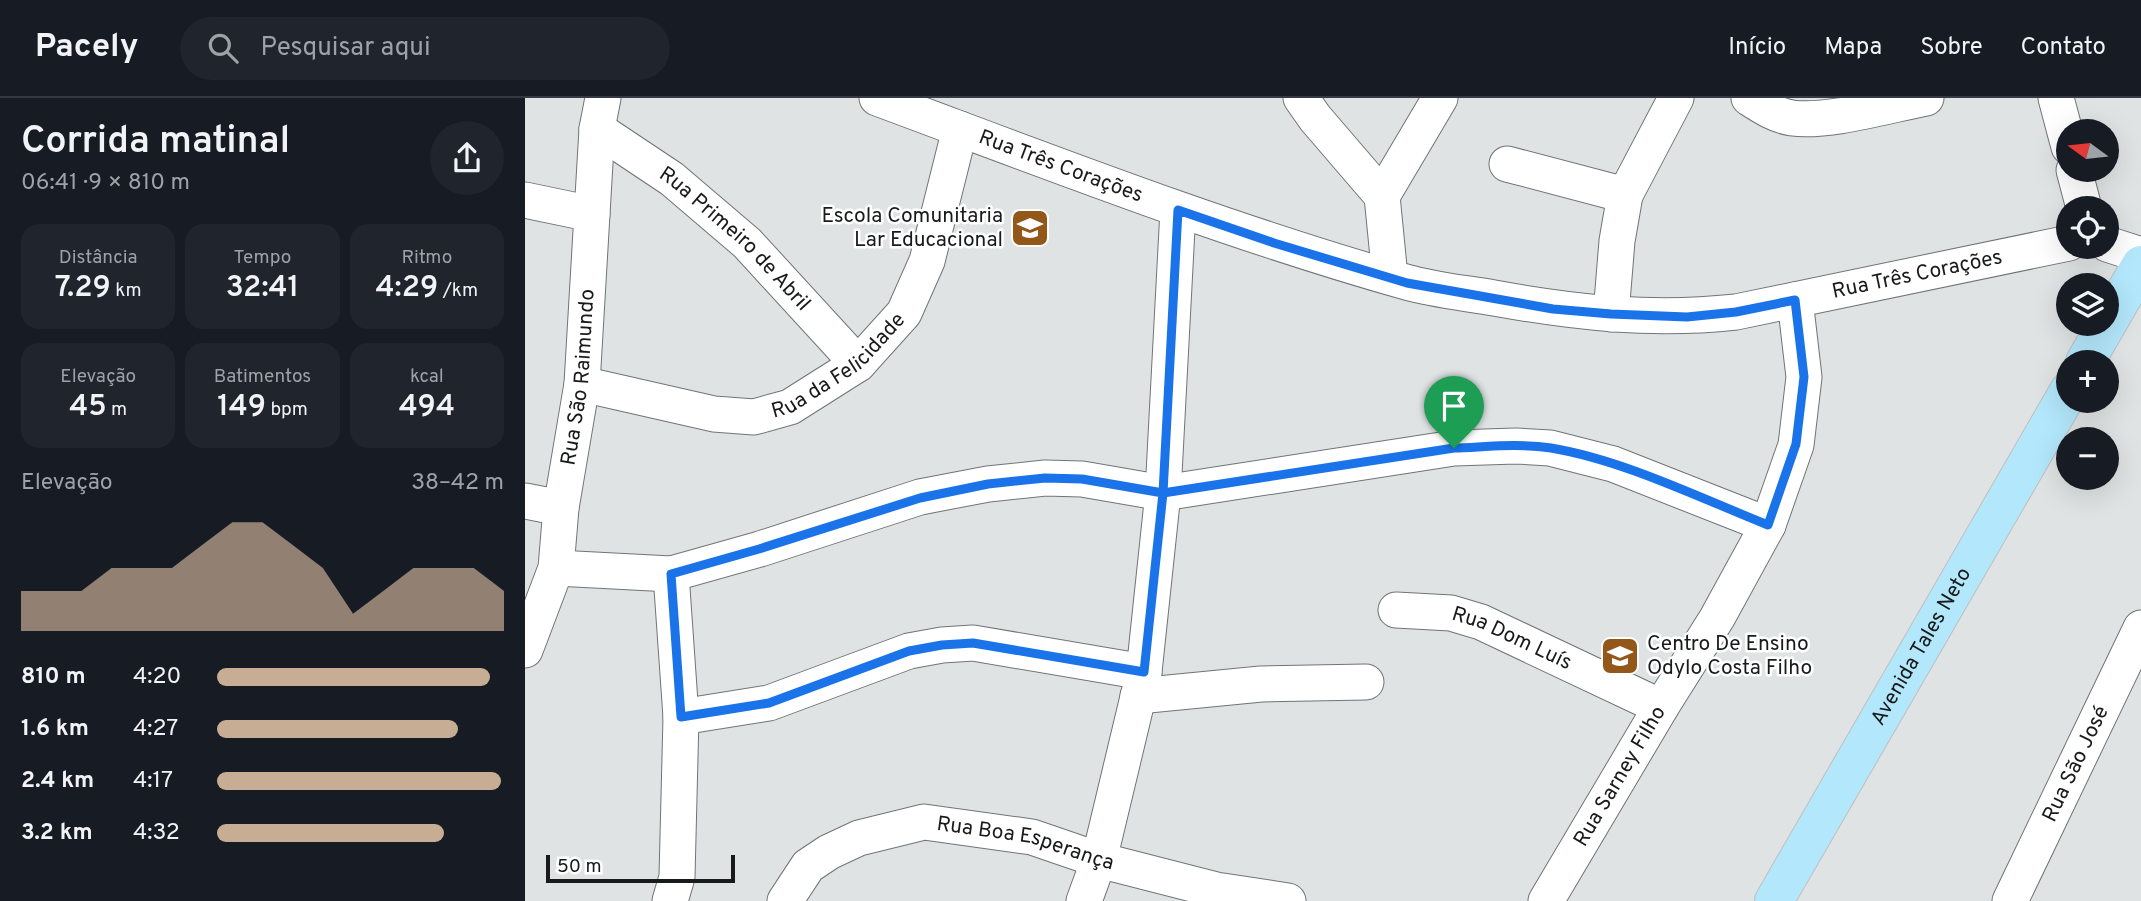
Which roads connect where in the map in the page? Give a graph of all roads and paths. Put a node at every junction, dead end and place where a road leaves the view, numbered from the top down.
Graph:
1 (877, 98) edge
2 (1301, 98) edge
3 (1440, 98) edge
4 (1676, 98) edge
5 (1749, 98) edge
6 (1925, 98) edge
7 (2056, 98) edge
8 (600, 114) edge
9 (2062, 119) edge
10 (960, 128) junction
11 (1507, 164) dead end
12 (1625, 195) junction
13 (1382, 196) junction
14 (525, 200) edge
15 (1178, 210) junction
16 (592, 214) junction
17 (2056, 246) edge
18 (2119, 256) edge
19 (2138, 275) edge
20 (1390, 276) junction
21 (1795, 300) junction
22 (1611, 314) junction
23 (2092, 350) edge
24 (858, 364) junction
25 (582, 384) junction
26 (2056, 413) edge
27 (1163, 493) junction
28 (525, 501) edge
29 (561, 508) junction
30 (1768, 525) junction
31 (556, 568) junction
32 (671, 574) junction
33 (1395, 610) dead end
34 (2141, 628) edge
35 (525, 650) edge
36 (1366, 682) dead end
37 (1141, 684) junction
38 (1661, 707) junction
39 (681, 717) junction
40 (1099, 860) junction
41 (670, 901) edge
42 (785, 901) edge
43 (1084, 901) edge
44 (1288, 901) edge
45 (1546, 901) edge
46 (1774, 901) edge
47 (2010, 901) edge

1 - 10 street, Rua Três Corações
2 - 13 street
3 - 13 street
4 - 12 street
5 - 6 street
7 - 9 street
8 - 16 street, Rua São Raimundo
8 - 24 street, Rua Primeiro de Abril
10 - 15 street, Rua Três Corações
10 - 24 street, Rua da Felicidade
11 - 12 street
12 - 22 street
13 - 20 street
14 - 16 street
15 - 20 street, Rua Três Corações
15 - 27 street
16 - 25 street, Rua São Raimundo
17 - 21 street, Rua Três Corações
18 - 19 street
19 - 23 main road
20 - 22 street, Rua Três Corações
21 - 22 street, Rua Três Corações
21 - 30 street, Rua Sarney Filho
24 - 25 street, Rua da Felicidade
25 - 29 street, Rua São Raimundo
26 - 46 main road, Avenida Tales Neto
27 - 30 street
27 - 32 street
27 - 37 street
28 - 29 street
29 - 31 street, Rua São Raimundo
30 - 38 street, Rua Sarney Filho
31 - 32 street
31 - 35 street, Rua São Raimundo
32 - 39 street
33 - 38 street, Rua Dom Luís
34 - 47 street, Rua São José
36 - 37 street
37 - 39 street
37 - 40 street
38 - 45 street, Rua Sarney Filho
39 - 41 street
40 - 42 street, Rua Boa Esperança
40 - 43 street
40 - 44 street, Rua Boa Esperança

